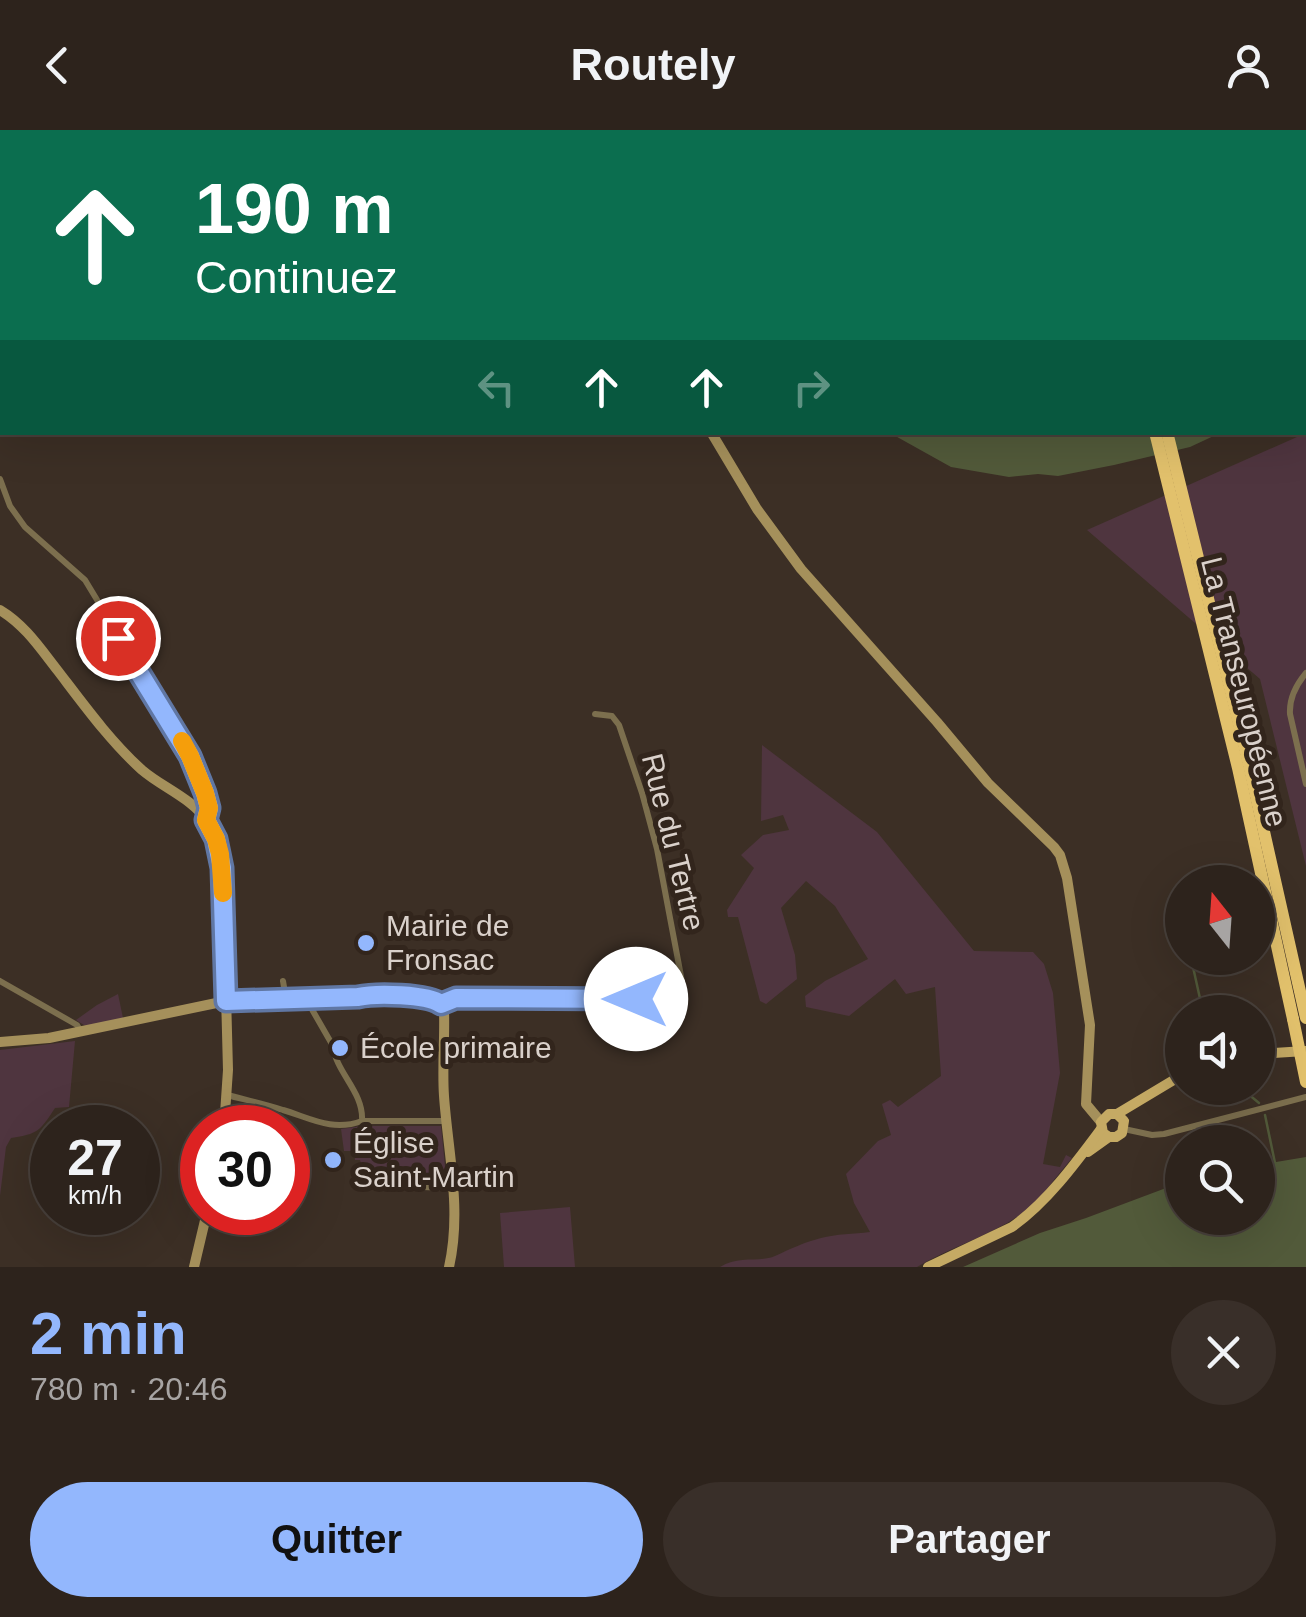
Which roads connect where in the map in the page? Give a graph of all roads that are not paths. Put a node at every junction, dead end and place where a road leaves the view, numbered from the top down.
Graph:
1 (713, 435) edge
2 (1155, 435) edge
3 (1168, 435) edge
4 (0, 478) edge
5 (1180, 508) junction
6 (0, 610) edge
7 (1306, 673) edge
8 (595, 714) dead end
9 (1306, 784) edge
10 (206, 820) junction
11 (0, 981) edge
12 (283, 981) dead end
13 (306, 998) junction
14 (286, 999) junction
15 (226, 1001) junction
16 (441, 1004) junction
17 (1300, 1018) edge
18 (82, 1032) junction
19 (0, 1042) edge
20 (1306, 1052) edge
21 (1275, 1053) edge
22 (1306, 1082) edge
23 (1165, 1086) edge
24 (227, 1096) junction
25 (1146, 1097) junction
26 (1306, 1097) edge
27 (226, 1105) edge
28 (362, 1121) junction
29 (446, 1121) junction
30 (1107, 1123) junction
31 (1125, 1127) junction
32 (363, 1184) dead end
33 (453, 1188) junction
34 (201, 1235) edge
35 (194, 1267) edge
36 (449, 1267) edge
37 (928, 1267) edge

1 - 30 street
2 - 5 highway, La Transeuropéenne
3 - 5 highway, La Transeuropéenne
4 - 10 street
5 - 17 highway, La Transeuropéenne
6 - 10 street
7 - 9 street
8 - 16 street, Rue du Tertre
10 - 15 street
11 - 18 street
12 - 14 street
13 - 14 street
13 - 16 street
13 - 28 street
14 - 15 street
15 - 18 street
15 - 24 street
16 - 29 street
17 - 22 highway, La Transeuropéenne, bridge
18 - 19 street
20 - 21 main road
23 - 25 main road
24 - 27 street
24 - 28 street
25 - 30 main road
25 - 31 main road
26 - 31 street
28 - 29 street
29 - 33 street
30 - 31 main road
30 - 31 main road
30 - 37 main road
32 - 33 street
33 - 36 street
34 - 35 street

